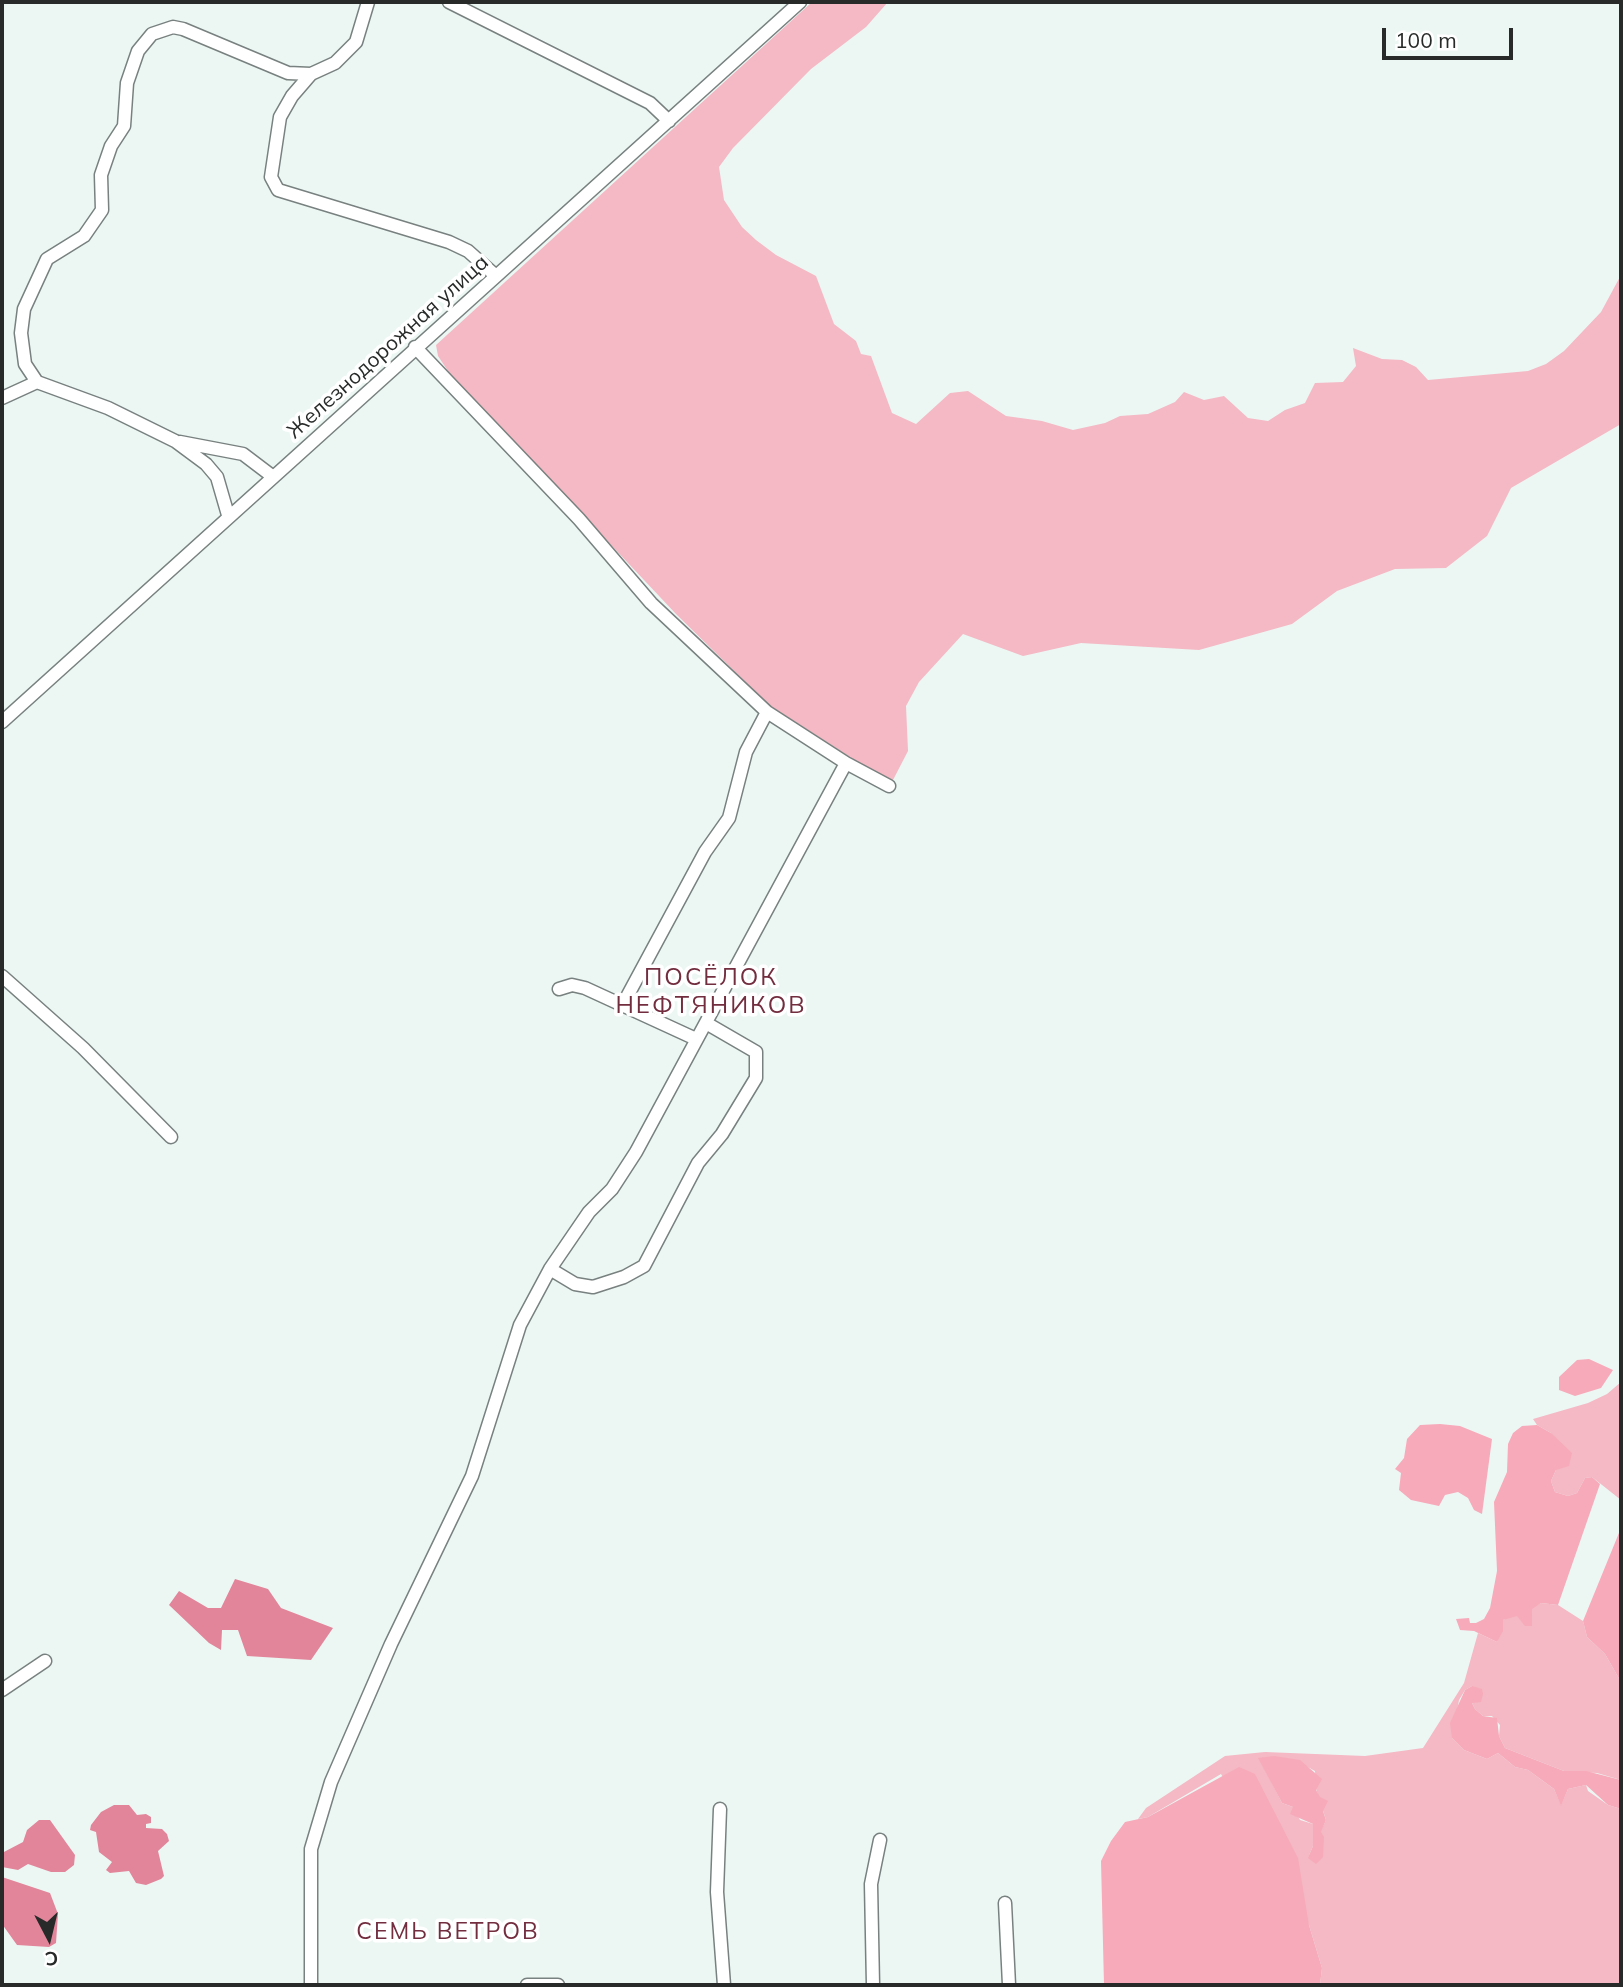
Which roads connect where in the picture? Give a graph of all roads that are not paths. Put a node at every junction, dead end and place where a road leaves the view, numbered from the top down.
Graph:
1 (368, 2) edge
2 (449, 2) edge
3 (800, 2) edge
4 (311, 74) junction
5 (669, 121) junction
6 (496, 276) junction
7 (415, 347) junction
8 (37, 382) junction
9 (2, 398) edge
10 (175, 441) junction
11 (211, 447) junction
12 (206, 464) junction
13 (272, 476) junction
14 (228, 515) junction
15 (766, 712) junction
16 (2, 722) edge
17 (846, 763) junction
18 (889, 786) dead end
19 (2, 976) edge
20 (559, 989) dead end
21 (622, 1006) junction
22 (706, 1023) junction
23 (696, 1039) junction
24 (171, 1137) dead end
25 (550, 1269) junction
26 (45, 1661) dead end
27 (2, 1690) edge
28 (720, 1809) dead end
29 (880, 1840) dead end
30 (1005, 1903) dead end
31 (311, 1985) edge
32 (527, 1985) edge
33 (558, 1985) edge
34 (724, 1985) edge
35 (873, 1985) edge
36 (1009, 1985) edge

1 - 4 street
2 - 5 street
3 - 5 street, Железнодорожная улица
4 - 6 street
4 - 8 street
5 - 6 street, Железнодорожная улица
6 - 7 street, Железнодорожная улица
7 - 13 street, Железнодорожная улица
7 - 15 street
8 - 9 street
8 - 10 street
10 - 11 street
10 - 12 street
11 - 12 street
11 - 13 street
12 - 14 street
13 - 14 street, Железнодорожная улица
14 - 16 street, Железнодорожная улица
15 - 17 street
15 - 21 street
17 - 18 street
17 - 22 street
19 - 24 street
20 - 21 street
21 - 23 street
22 - 23 street
22 - 25 street
23 - 25 street
25 - 31 street
26 - 27 street
28 - 34 street
29 - 35 street
30 - 36 street
32 - 33 street

